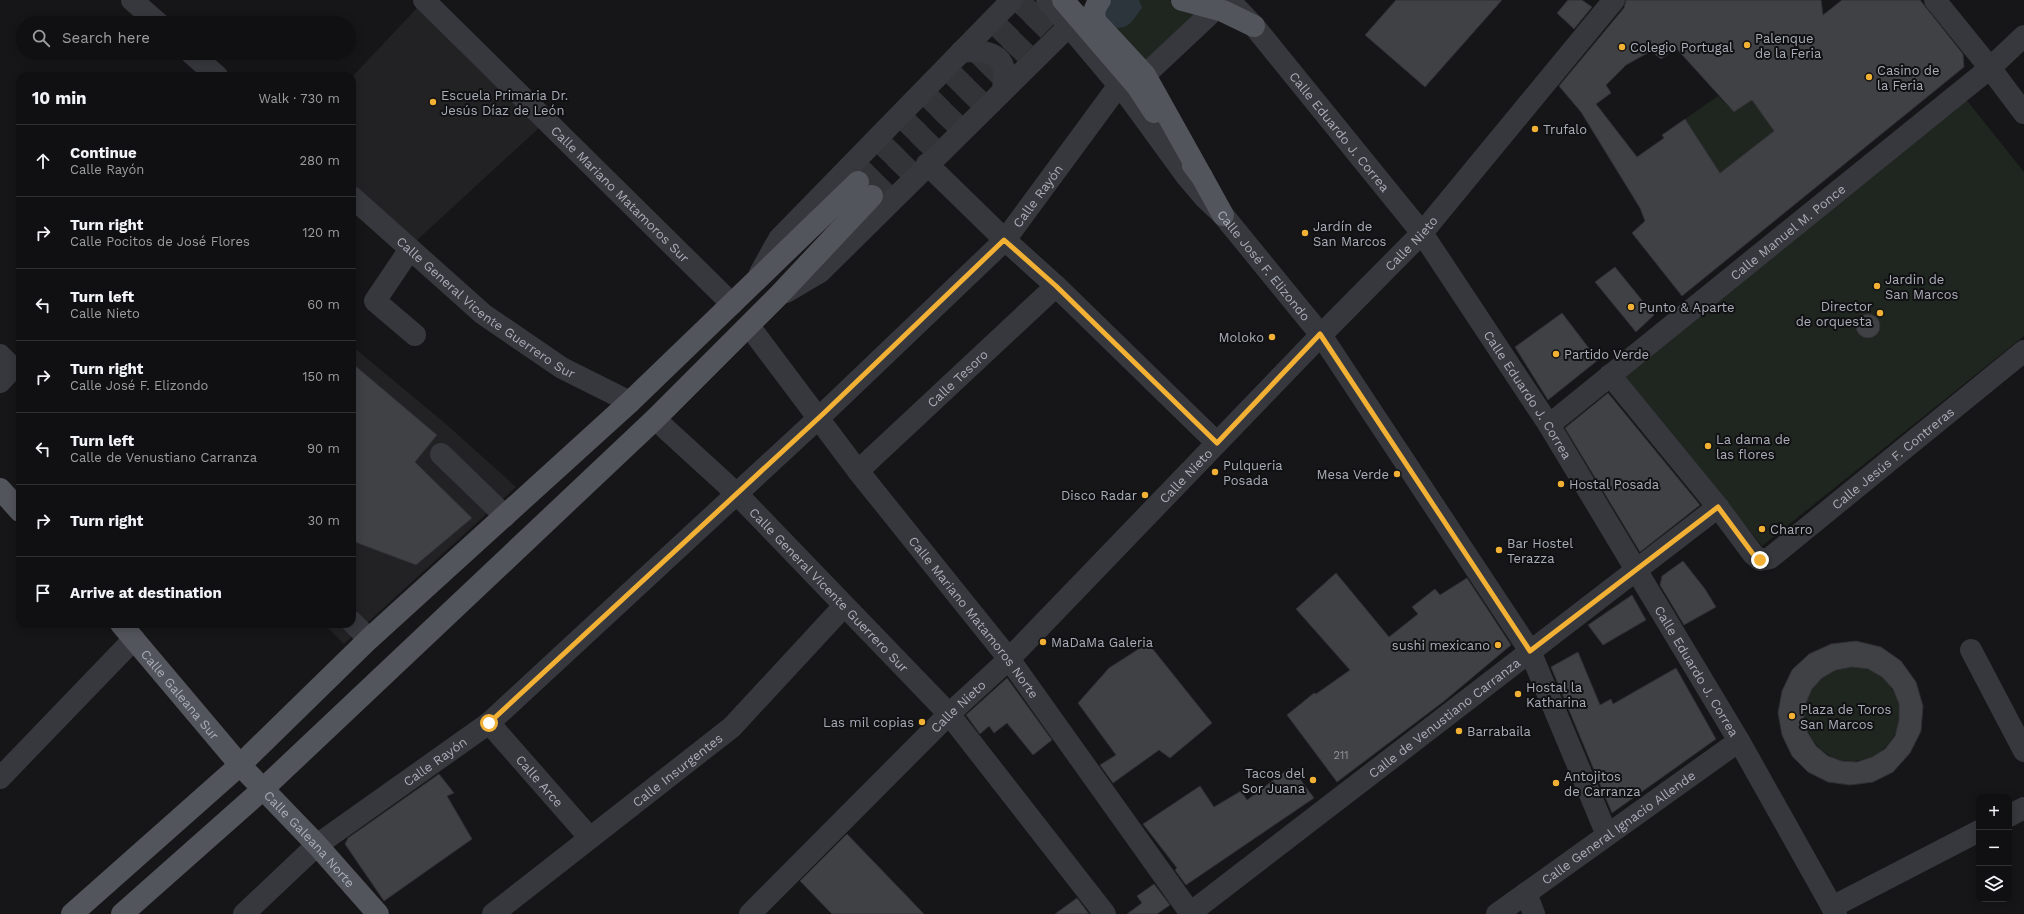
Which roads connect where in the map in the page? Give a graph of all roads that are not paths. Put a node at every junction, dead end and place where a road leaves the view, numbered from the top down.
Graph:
1 (132, 0) edge
2 (424, 0) edge
3 (1012, 0) edge
4 (1047, 0) edge
5 (1063, 0) edge
6 (1078, 0) edge
7 (1095, 0) edge
8 (1100, 0) edge
9 (1182, 0) edge
10 (1935, 0) edge
11 (1607, 3) edge
12 (1220, 9) edge
13 (150, 16) edge
14 (1069, 26) junction
15 (1254, 26) joint
16 (2024, 36) edge
17 (961, 52) junction
18 (199, 60) edge
19 (1990, 68) junction
20 (212, 72) edge
21 (1145, 75) junction
22 (1119, 85) junction
23 (1002, 92) junction
24 (2024, 113) edge
25 (927, 164) junction
26 (1202, 177) junction
27 (356, 201) edge
28 (1223, 215) junction
29 (1422, 233) junction
30 (1004, 240) junction
31 (410, 249) junction
32 (757, 279) junction
33 (1056, 286) junction
34 (779, 295) junction
35 (732, 304) junction
36 (749, 326) junction
37 (1320, 334) junction
38 (415, 335) dead end
39 (2024, 351) edge
40 (0, 355) edge
41 (1610, 375) junction
42 (0, 382) edge
43 (630, 402) junction
44 (655, 418) junction
45 (818, 418) junction
46 (1550, 425) junction
47 (1217, 443) junction
48 (441, 454) dead end
49 (858, 471) junction
50 (0, 489) edge
51 (737, 494) junction
52 (16, 507) edge
53 (1718, 507) junction
54 (504, 516) junction
55 (1636, 570) junction
56 (844, 606) junction
57 (356, 626) edge
58 (128, 631) edge
59 (369, 639) junction
60 (1971, 650) dead end
61 (1530, 651) junction
62 (1009, 659) junction
63 (949, 714) junction
64 (489, 723) junction
65 (1739, 741) junction
66 (2024, 751) edge
67 (240, 765) junction
68 (0, 778) edge
69 (263, 789) junction
70 (2024, 808) edge
71 (2012, 814) edge
72 (1976, 833) edge
73 (1608, 835) junction
74 (590, 838) junction
75 (317, 845) junction
76 (1526, 893) junction
77 (1834, 911) edge
78 (72, 914) edge
79 (122, 914) edge
80 (244, 914) edge
81 (378, 914) edge
82 (493, 914) edge
83 (750, 914) edge
84 (1105, 914) edge
85 (1190, 914) edge
86 (1497, 914) edge
87 (1534, 914) edge

1 - 13 street
2 - 35 street, Calle Mariano Matamoros Sur
3 - 17 street
4 - 14 street
5 - 26 main road, Calle José F. Elizondo, bridge
6 - 14 street
7 - 14 street
8 - 21 main road
9 - 12 main road
10 - 19 street
11 - 29 street, Calle Nieto
12 - 15 main road
12 - 21 street
14 - 22 street
14 - 23 street
15 - 29 street, Calle Eduardo J. Correa
16 - 19 street, Calle Manuel M. Ponce
17 - 23 street
17 - 32 street
18 - 20 street
19 - 24 street
19 - 41 street, Calle Manuel M. Ponce
21 - 26 main road
22 - 28 street
22 - 30 street, Calle Rayón
23 - 25 street
25 - 30 street
25 - 34 street
26 - 28 main road, Calle José F. Elizondo
27 - 31 street, Calle General Vicente Guerrero Sur
28 - 37 street, Calle José F. Elizondo
29 - 37 street, Calle Nieto
29 - 46 street, Calle Eduardo J. Correa
30 - 33 street
30 - 45 street, Calle Rayón
31 - 38 street
31 - 43 street, Calle General Vicente Guerrero Sur
32 - 34 main road
32 - 35 main road
33 - 47 street
33 - 49 street, Calle Tesoro
34 - 36 main road
35 - 43 main road
36 - 44 main road
36 - 45 street, Calle Mariano Matamoros Norte
37 - 47 street, Calle Nieto
37 - 61 street, Calle José F. Elizondo
39 - 53 street, Calle Jesús F. Contreras
40 - 42 street
41 - 46 street, Calle Manuel M. Ponce
41 - 53 street
43 - 54 main road
44 - 51 street, Calle General Vicente Guerrero Sur
44 - 69 main road
45 - 49 street, Calle Mariano Matamoros Norte
45 - 51 street, Calle Rayón
46 - 55 street, Calle Eduardo J. Correa
47 - 62 street, Calle Nieto
48 - 54 street
49 - 62 street, Calle Mariano Matamoros Norte
50 - 52 main road
51 - 56 street, Calle General Vicente Guerrero Sur
51 - 64 street, Calle Rayón
53 - 55 street, Calle de Venustiano Carranza
54 - 59 main road
55 - 61 street, Calle de Venustiano Carranza
55 - 65 street, Calle Eduardo J. Correa
56 - 63 street, Calle General Vicente Guerrero Sur
56 - 74 street, Calle Insurgentes
57 - 59 street
58 - 67 main road, Calle Galeana Sur
58 - 68 street
59 - 67 main road
60 - 66 street
61 - 73 street, Calle José F. Elizondo
61 - 85 street, Calle de Venustiano Carranza
62 - 63 street, Calle Nieto
62 - 85 street, Calle Mariano Matamoros Norte
63 - 83 street, Calle Nieto
63 - 84 street, Calle General Vicente Guerrero Sur
64 - 74 street, Calle Arce
64 - 75 street, Calle Rayón
65 - 73 street, Calle General Ignacio Allende
65 - 77 street, Calle Eduardo J. Correa
67 - 69 main road, Calle Galeana Norte
67 - 78 main road
69 - 75 main road, Calle Galeana Norte
69 - 79 main road
70 - 71 street
72 - 77 street
73 - 76 street, Calle General Ignacio Allende
74 - 82 street, Calle Insurgentes
75 - 80 street, Calle Rayón
75 - 81 main road, Calle Galeana Norte
76 - 86 street, Calle General Ignacio Allende
76 - 87 street

